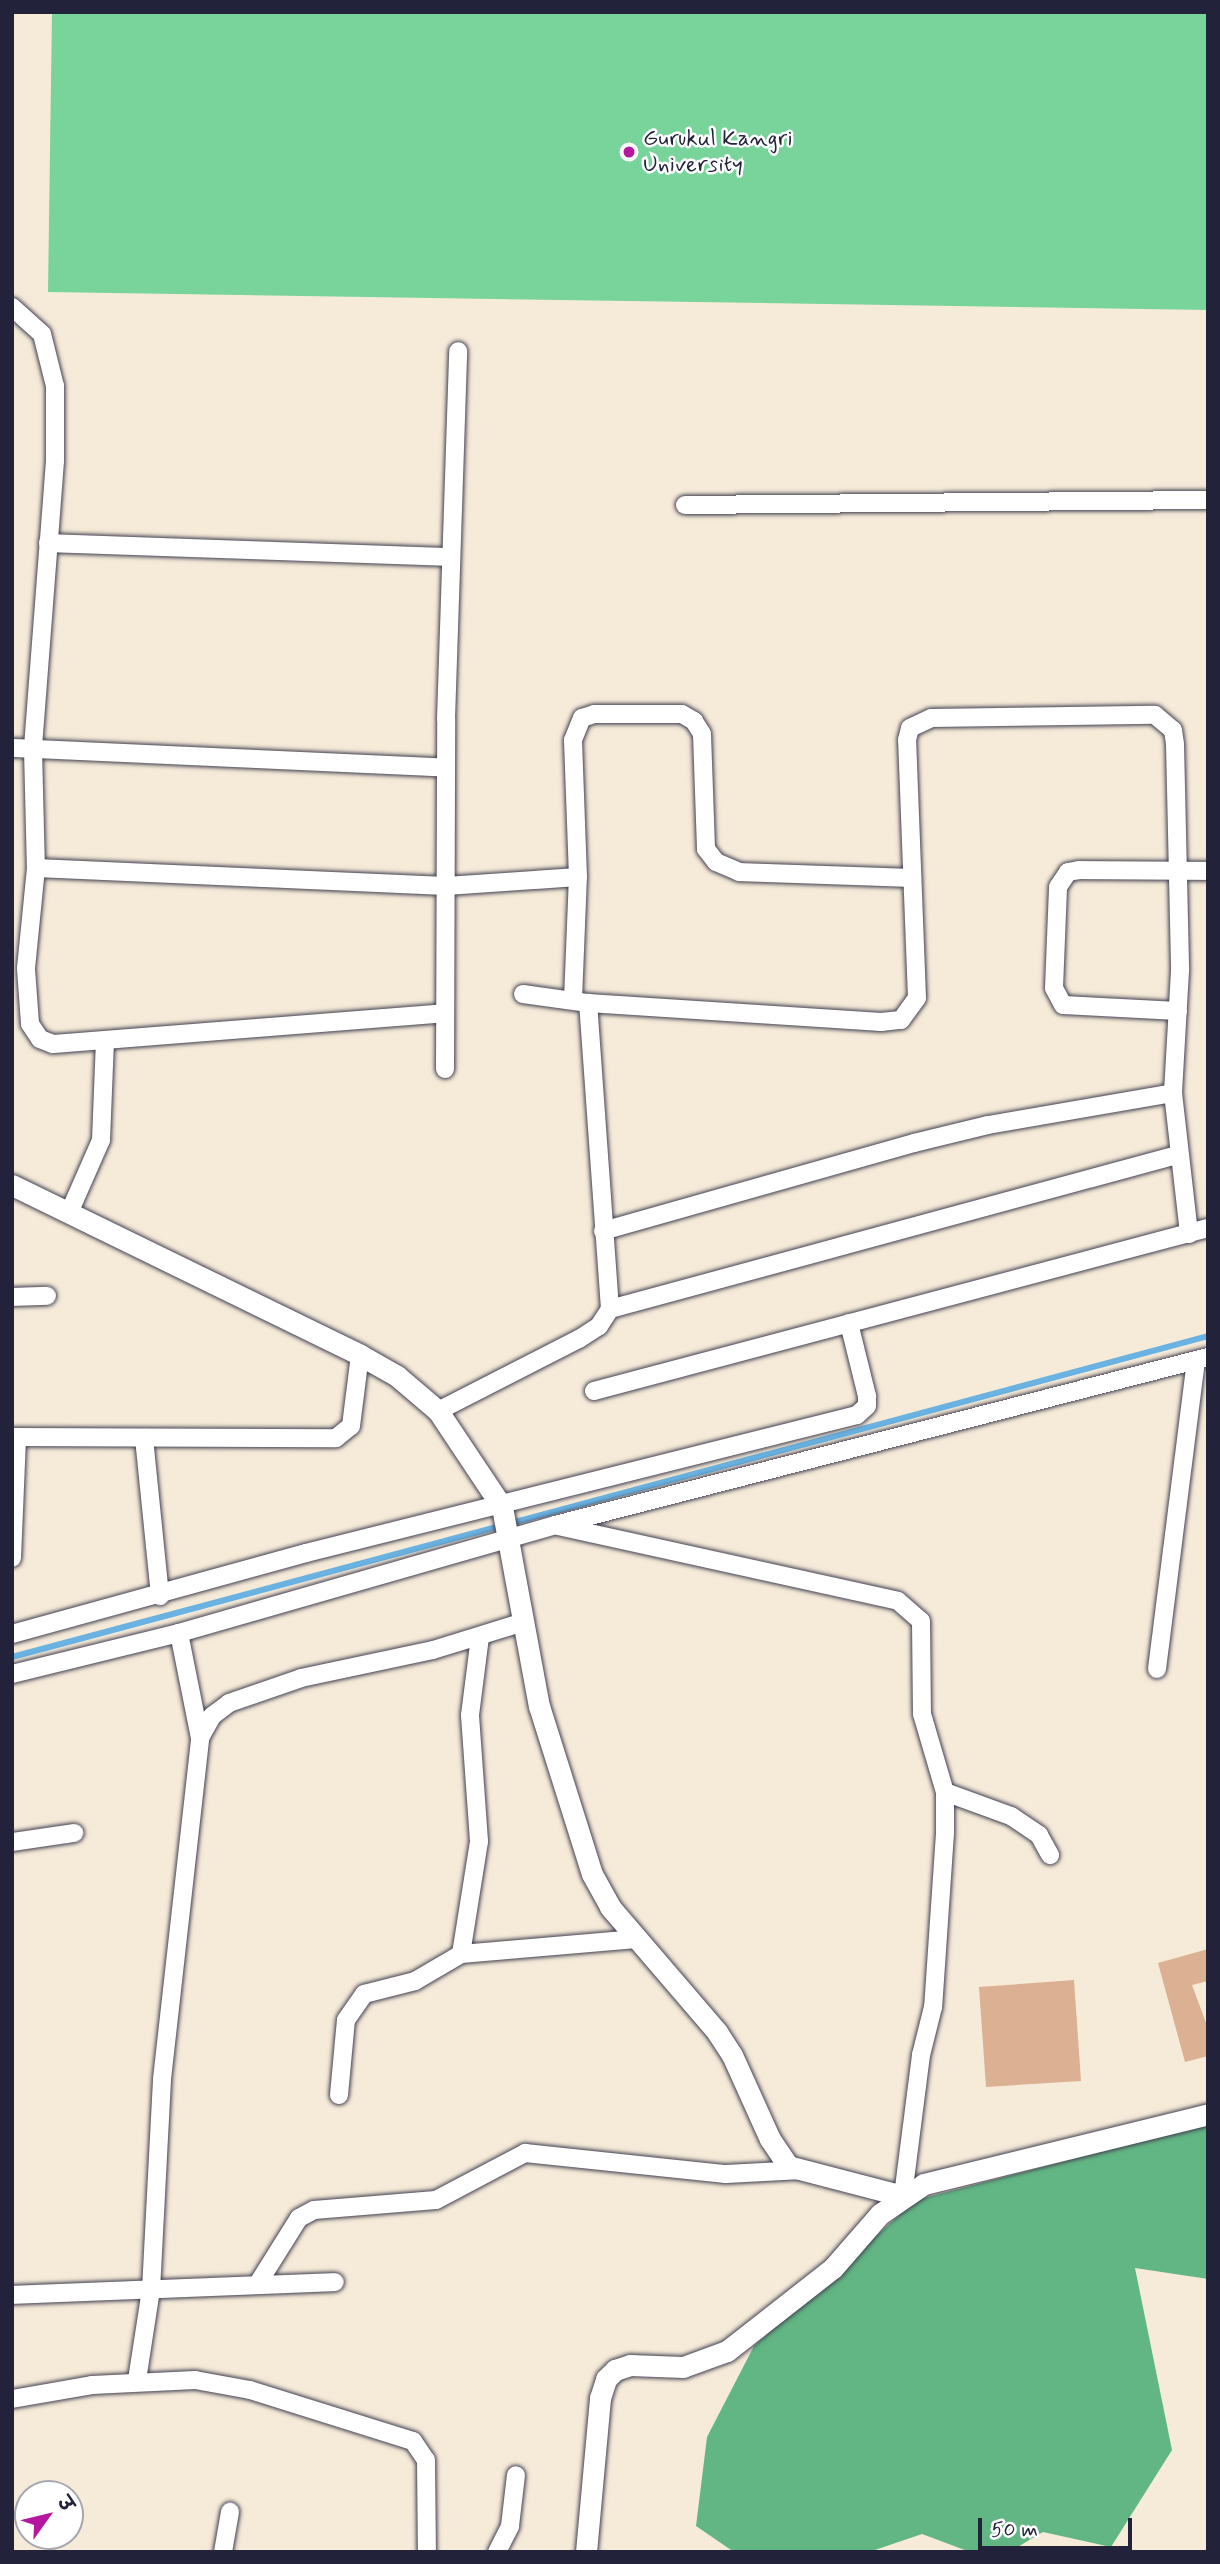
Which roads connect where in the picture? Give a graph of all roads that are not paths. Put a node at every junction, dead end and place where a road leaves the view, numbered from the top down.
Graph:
1 (12, 307) edge
2 (458, 351) dead end
3 (1208, 500) edge
4 (685, 505) dead end
5 (48, 543) junction
6 (452, 557) junction
7 (12, 748) edge
8 (33, 749) junction
9 (446, 768) junction
10 (36, 869) junction
11 (1208, 871) edge
12 (1181, 872) junction
13 (578, 877) junction
14 (911, 878) junction
15 (446, 886) junction
16 (523, 994) dead end
17 (580, 1002) junction
18 (1178, 1011) junction
19 (445, 1013) junction
20 (105, 1042) junction
21 (445, 1069) dead end
22 (1172, 1093) junction
23 (1177, 1155) junction
24 (12, 1185) edge
25 (69, 1213) junction
26 (1208, 1228) edge
27 (603, 1231) junction
28 (1189, 1234) junction
29 (47, 1296) dead end
30 (12, 1297) edge
31 (610, 1308) junction
32 (849, 1323) junction
33 (360, 1355) junction
34 (1202, 1358) edge
35 (594, 1391) dead end
36 (438, 1411) junction
37 (14, 1437) edge
38 (144, 1438) junction
39 (505, 1523) junction
40 (555, 1525) junction
41 (12, 1558) edge
42 (160, 1596) junction
43 (521, 1623) junction
44 (179, 1633) junction
45 (12, 1634) edge
46 (480, 1637) junction
47 (1157, 1670) dead end
48 (12, 1674) edge
49 (200, 1738) junction
50 (945, 1792) junction
51 (74, 1833) dead end
52 (12, 1842) edge
53 (1050, 1855) dead end
54 (636, 1940) junction
55 (461, 1954) junction
56 (339, 2095) dead end
57 (1208, 2114) edge
58 (803, 2170) junction
59 (903, 2196) junction
60 (335, 2282) dead end
61 (257, 2285) junction
62 (151, 2290) junction
63 (12, 2295) edge
64 (137, 2380) junction
65 (12, 2399) edge
66 (516, 2475) dead end
67 (230, 2512) dead end
68 (223, 2552) edge
69 (427, 2552) edge
70 (497, 2552) edge
71 (586, 2552) edge

1 - 5 street
2 - 6 street
3 - 4 street
5 - 6 street
5 - 8 street
6 - 9 street
7 - 8 street
8 - 9 street
8 - 10 street
9 - 15 street
10 - 15 street
10 - 20 street
11 - 12 street
12 - 14 street
12 - 18 street
12 - 18 street
13 - 14 street
13 - 15 street
13 - 17 street
14 - 17 street
15 - 19 street
16 - 17 street
17 - 27 street
18 - 22 street
19 - 20 street
19 - 21 street
20 - 25 street
22 - 23 street
22 - 27 street
23 - 28 street
23 - 31 street
24 - 25 street
25 - 33 street
26 - 28 street
27 - 31 street
28 - 32 street
29 - 30 street
31 - 36 street
32 - 35 street
32 - 39 street
33 - 36 street
33 - 38 street
34 - 40 street
34 - 47 street
36 - 39 street
37 - 38 street
37 - 41 street
38 - 42 street
39 - 40 street
39 - 42 street
39 - 43 street
39 - 44 street
40 - 50 street
42 - 45 street
43 - 46 street
43 - 54 street
44 - 48 street
44 - 49 street
46 - 49 street
46 - 55 street
49 - 62 street
50 - 53 street
50 - 59 street
51 - 52 street
54 - 55 street
54 - 58 street
55 - 56 street
57 - 59 street
58 - 59 street
58 - 61 street
59 - 71 street
60 - 61 street
61 - 62 street
62 - 63 street
62 - 64 street
64 - 65 street
64 - 69 street
66 - 70 street
67 - 68 street

